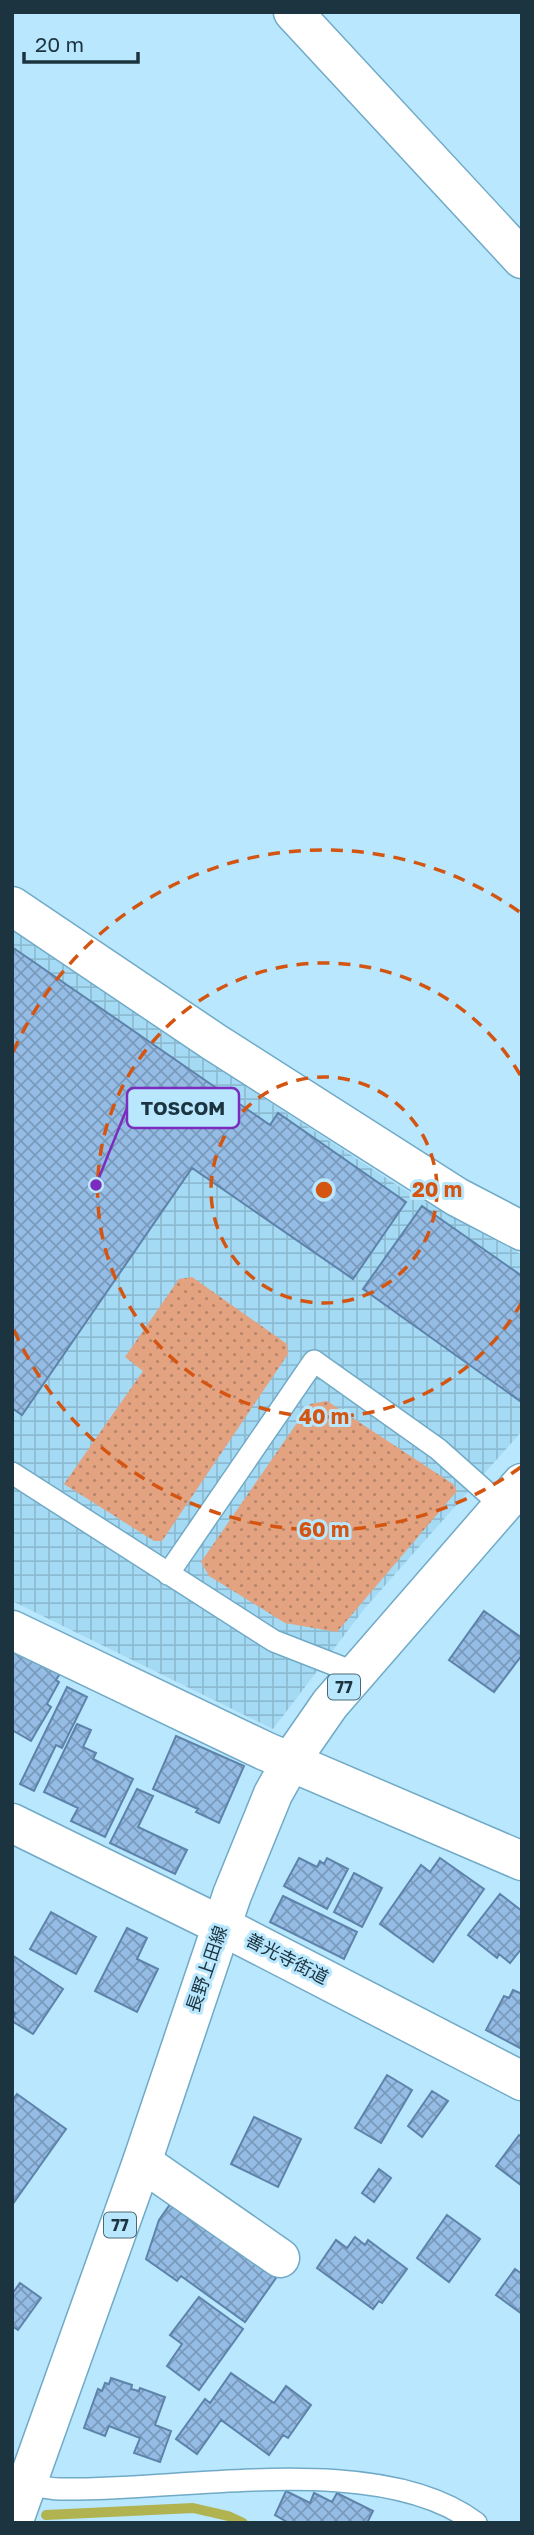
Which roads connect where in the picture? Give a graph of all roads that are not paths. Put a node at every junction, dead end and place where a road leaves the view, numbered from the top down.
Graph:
1 (293, 12) edge
2 (522, 259) edge
3 (12, 906) edge
4 (522, 1231) edge
5 (12, 1473) edge
6 (512, 1494) edge
7 (168, 1574) junction
8 (12, 1630) edge
9 (356, 1673) junction
10 (291, 1762) junction
11 (17, 1835) edge
12 (522, 1861) edge
13 (222, 1926) junction
14 (522, 2081) edge
15 (142, 2162) junction
16 (280, 2258) dead end
17 (20, 2482) edge
18 (13, 2523) edge
19 (475, 2523) edge

1 - 2 street
3 - 4 street
5 - 7 lane
6 - 7 lane
6 - 9 street, 長野上田線 / 77
7 - 9 lane
8 - 10 street
9 - 10 street, 長野上田線 / 77
10 - 12 street
10 - 13 street, 長野上田線 / 77
11 - 13 street, 善光寺街道
13 - 14 street, 善光寺街道
13 - 15 street, 長野上田線 / 77
15 - 16 street
15 - 17 street, 長野上田線 / 77
17 - 18 street, 長野上田線 / 77
17 - 19 lane

